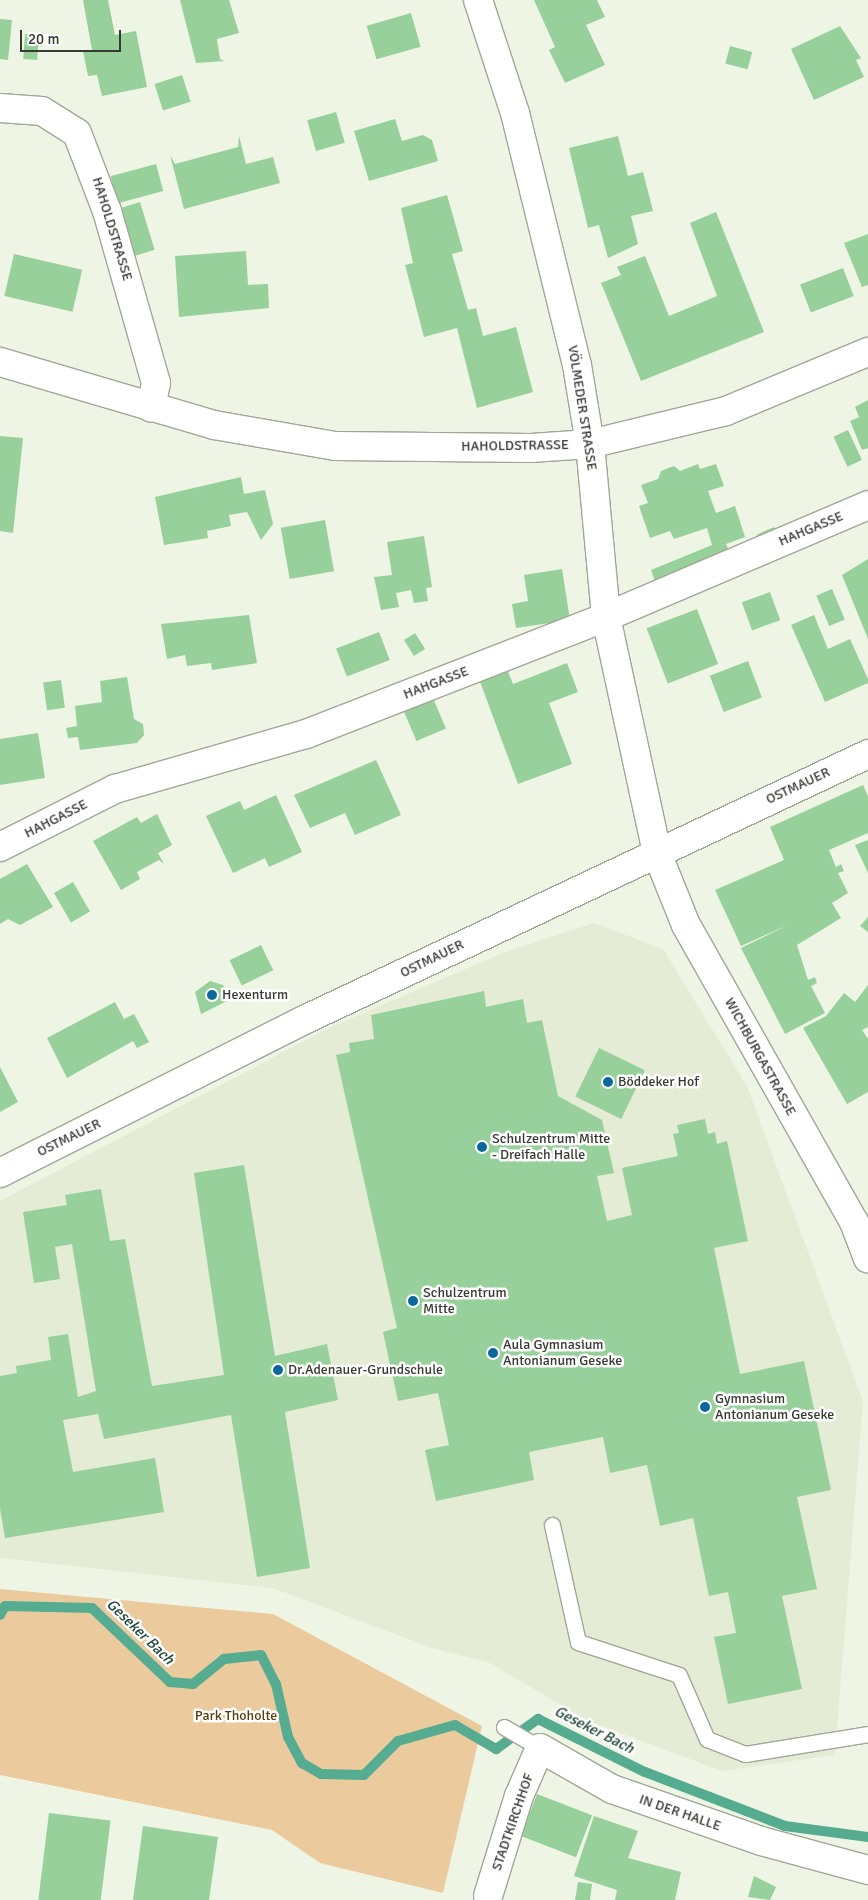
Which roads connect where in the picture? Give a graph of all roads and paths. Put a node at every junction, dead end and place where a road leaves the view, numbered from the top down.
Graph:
1 (478, 0) edge
2 (0, 108) edge
3 (868, 352) edge
4 (0, 362) edge
5 (151, 408) junction
6 (590, 444) junction
7 (868, 505) edge
8 (606, 617) junction
9 (868, 754) edge
10 (0, 847) edge
11 (657, 853) junction
12 (0, 1173) edge
13 (868, 1258) edge
14 (552, 1525) dead end
15 (504, 1728) dead end
16 (868, 1734) edge
17 (540, 1748) junction
18 (868, 1870) edge
19 (488, 1896) dead end

1 - 6 street, VÖLMEDER STRASSE
2 - 5 street, HAHOLDSTRASSE
3 - 6 street, HAHOLDSTRASSE
4 - 5 street, HAHOLDSTRASSE
5 - 6 street, HAHOLDSTRASSE
6 - 8 street, VÖLMEDER STRASSE
7 - 8 street, HAHGASSE
8 - 10 street, HAHGASSE
8 - 11 street, VÖLMEDER STRASSE
9 - 11 street, OSTMAUER
11 - 12 street, OSTMAUER
11 - 13 street, WICHBURGASTRASSE
14 - 16 lane
15 - 17 lane, IN DER HALLE
17 - 18 street, IN DER HALLE
17 - 19 street, STADTKIRCHHOF

